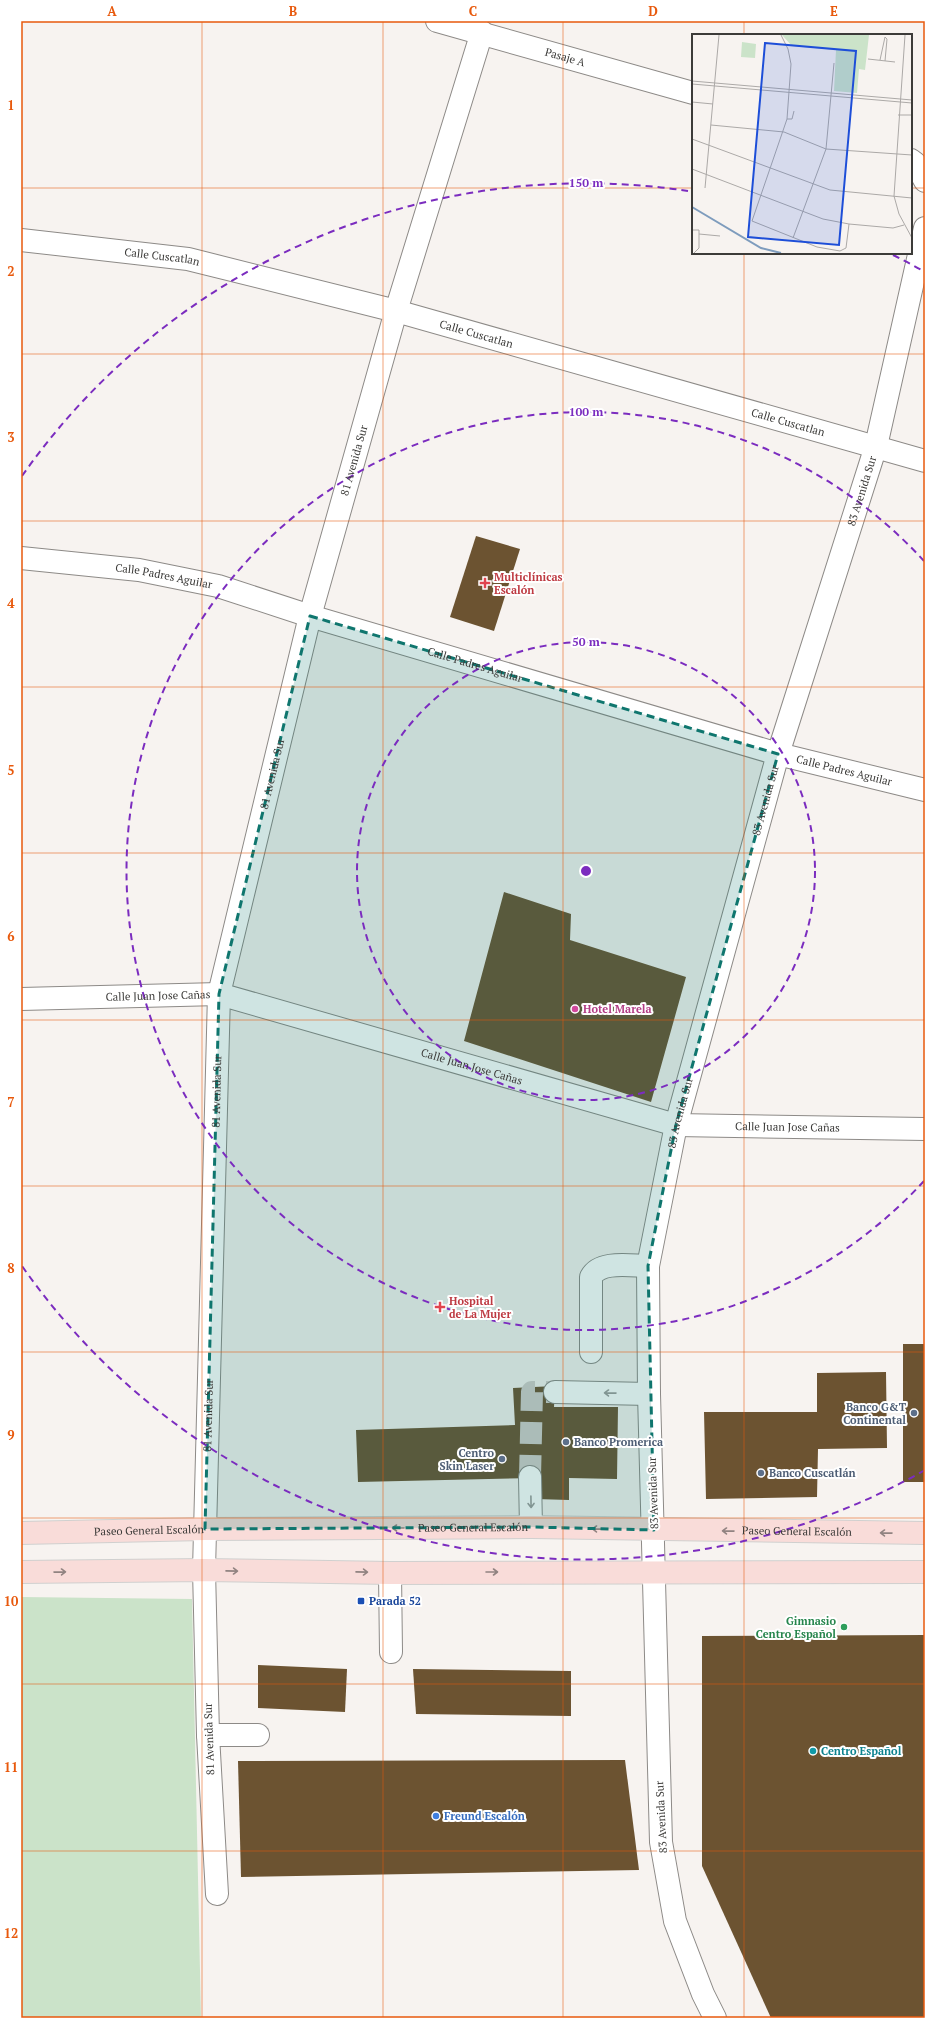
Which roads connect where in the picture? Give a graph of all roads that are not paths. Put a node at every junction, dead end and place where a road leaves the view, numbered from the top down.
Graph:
1 (437, 21) edge
2 (482, 32) junction
3 (692, 93) edge
4 (912, 160) edge
5 (925, 179) edge
6 (925, 228) edge
7 (21, 240) edge
8 (396, 311) junction
9 (876, 446) junction
10 (925, 461) edge
11 (21, 558) edge
12 (310, 616) junction
13 (778, 754) junction
14 (925, 790) edge
15 (218, 994) junction
16 (21, 999) edge
17 (676, 1125) junction
18 (925, 1129) edge
19 (648, 1266) junction
20 (591, 1352) dead end
21 (555, 1392) tunnel mouth
22 (650, 1394) junction
23 (530, 1478) tunnel mouth
24 (531, 1527) junction
25 (205, 1529) junction
26 (654, 1530) junction
27 (21, 1533) edge
28 (925, 1533) edge
29 (204, 1570) junction
30 (21, 1572) edge
31 (654, 1572) junction
32 (925, 1572) edge
33 (390, 1573) junction
34 (391, 1652) dead end
35 (208, 1735) junction
36 (258, 1735) dead end
37 (217, 1894) dead end
38 (715, 2018) edge

1 - 2 street, Pasaje A
2 - 3 street, Pasaje A
2 - 8 street, 81 Avenida Sur
4 - 5 street
6 - 9 street, 83 Avenida Sur
7 - 8 street, Calle Cuscatlan
8 - 9 street, Calle Cuscatlan
8 - 12 street, 81 Avenida Sur
9 - 10 street, Calle Cuscatlan
9 - 13 street, 83 Avenida Sur
11 - 12 street, Calle Padres Aguilar
12 - 13 street, Calle Padres Aguilar
12 - 15 street, 81 Avenida Sur
13 - 14 street, Calle Padres Aguilar
13 - 17 street, 83 Avenida Sur
15 - 16 street, Calle Juan Jose Cañas
15 - 17 street, Calle Juan Jose Cañas
15 - 25 street, 81 Avenida Sur
17 - 18 street, Calle Juan Jose Cañas
17 - 19 street, 83 Avenida Sur
19 - 20 street
19 - 22 street, 83 Avenida Sur
22 -> 21 street
22 - 26 street, 83 Avenida Sur
23 -> 24 street
24 -> 25 main road, Paseo General Escalón
26 -> 24 main road, Paseo General Escalón
25 - 27 main road, Paseo General Escalón
25 - 29 street, 81 Avenida Sur
28 -> 26 main road, Paseo General Escalón
26 - 31 street, 83 Avenida Sur
30 -> 29 main road
29 -> 33 main road
29 - 35 street, 81 Avenida Sur
31 - 32 main road
33 -> 31 main road
31 - 38 street, 83 Avenida Sur
33 - 34 street
35 - 36 street
35 - 37 street, 81 Avenida Sur

